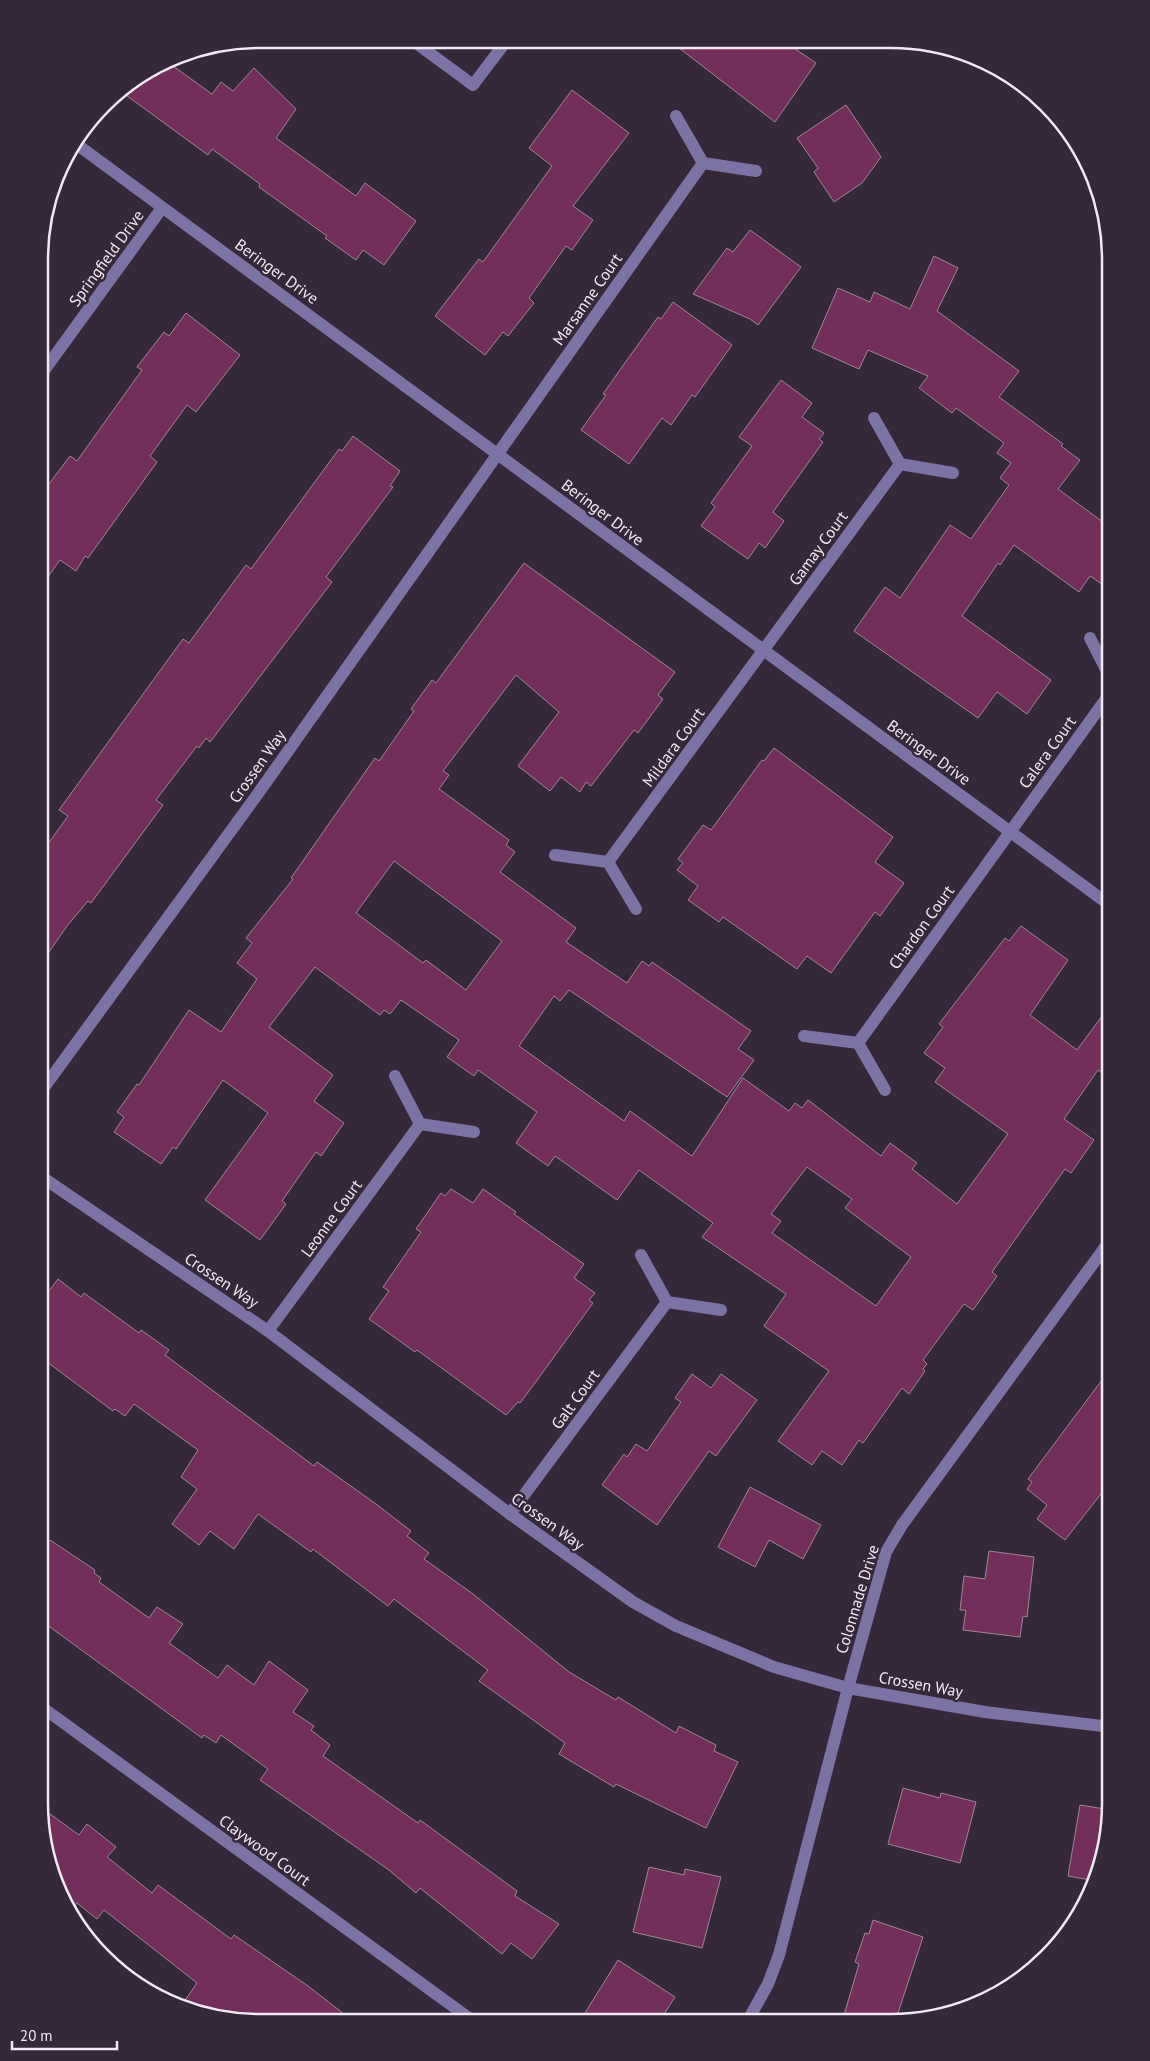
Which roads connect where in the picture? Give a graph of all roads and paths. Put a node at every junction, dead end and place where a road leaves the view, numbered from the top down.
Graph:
1 (423, 48) edge
2 (501, 48) edge
3 (676, 116) dead end
4 (80, 147) edge
5 (703, 163) junction
6 (756, 171) dead end
7 (162, 208) junction
8 (48, 365) edge
9 (874, 418) dead end
10 (497, 453) junction
11 (900, 464) junction
12 (953, 473) dead end
13 (1090, 638) dead end
14 (763, 651) junction
15 (1102, 661) edge
16 (1102, 704) edge
17 (1010, 831) junction
18 (555, 855) dead end
19 (608, 862) junction
20 (1102, 899) edge
21 (636, 909) dead end
22 (804, 1036) dead end
23 (858, 1043) junction
24 (395, 1076) dead end
25 (48, 1082) edge
26 (885, 1090) dead end
27 (420, 1124) junction
28 (474, 1132) dead end
29 (48, 1180) edge
30 (1102, 1251) edge
31 (641, 1255) dead end
32 (667, 1302) junction
33 (720, 1310) dead end
34 (268, 1331) junction
35 (510, 1514) junction
36 (848, 1688) junction
37 (48, 1712) edge
38 (1102, 1726) edge
39 (463, 2014) edge
40 (751, 2014) edge

1 - 2 street
3 - 5 street
4 - 7 street, Beringer Drive
5 - 6 street
5 - 10 street, Marsanne Court
7 - 8 street, Springfield Drive
7 - 10 street, Beringer Drive
9 - 11 street
10 - 14 street, Beringer Drive
10 - 25 street, Crossen Way
11 - 12 street
11 - 14 street, Gamay Court
13 - 15 street
14 - 17 street, Beringer Drive
14 - 19 street, Mildara Court
16 - 17 street, Calera Court
17 - 20 street, Beringer Drive
17 - 23 street, Chardon Court
18 - 19 street
19 - 21 street
22 - 23 street
23 - 26 street
24 - 27 street
27 - 28 street
27 - 34 street, Leonne Court
29 - 34 street, Crossen Way
30 - 36 street, Colonnade Drive
31 - 32 street
32 - 33 street
32 - 35 street, Galt Court
34 - 35 street, Crossen Way
35 - 36 street, Crossen Way
36 - 38 street, Crossen Way
36 - 40 street, Colonnade Drive
37 - 39 street, Claywood Court

